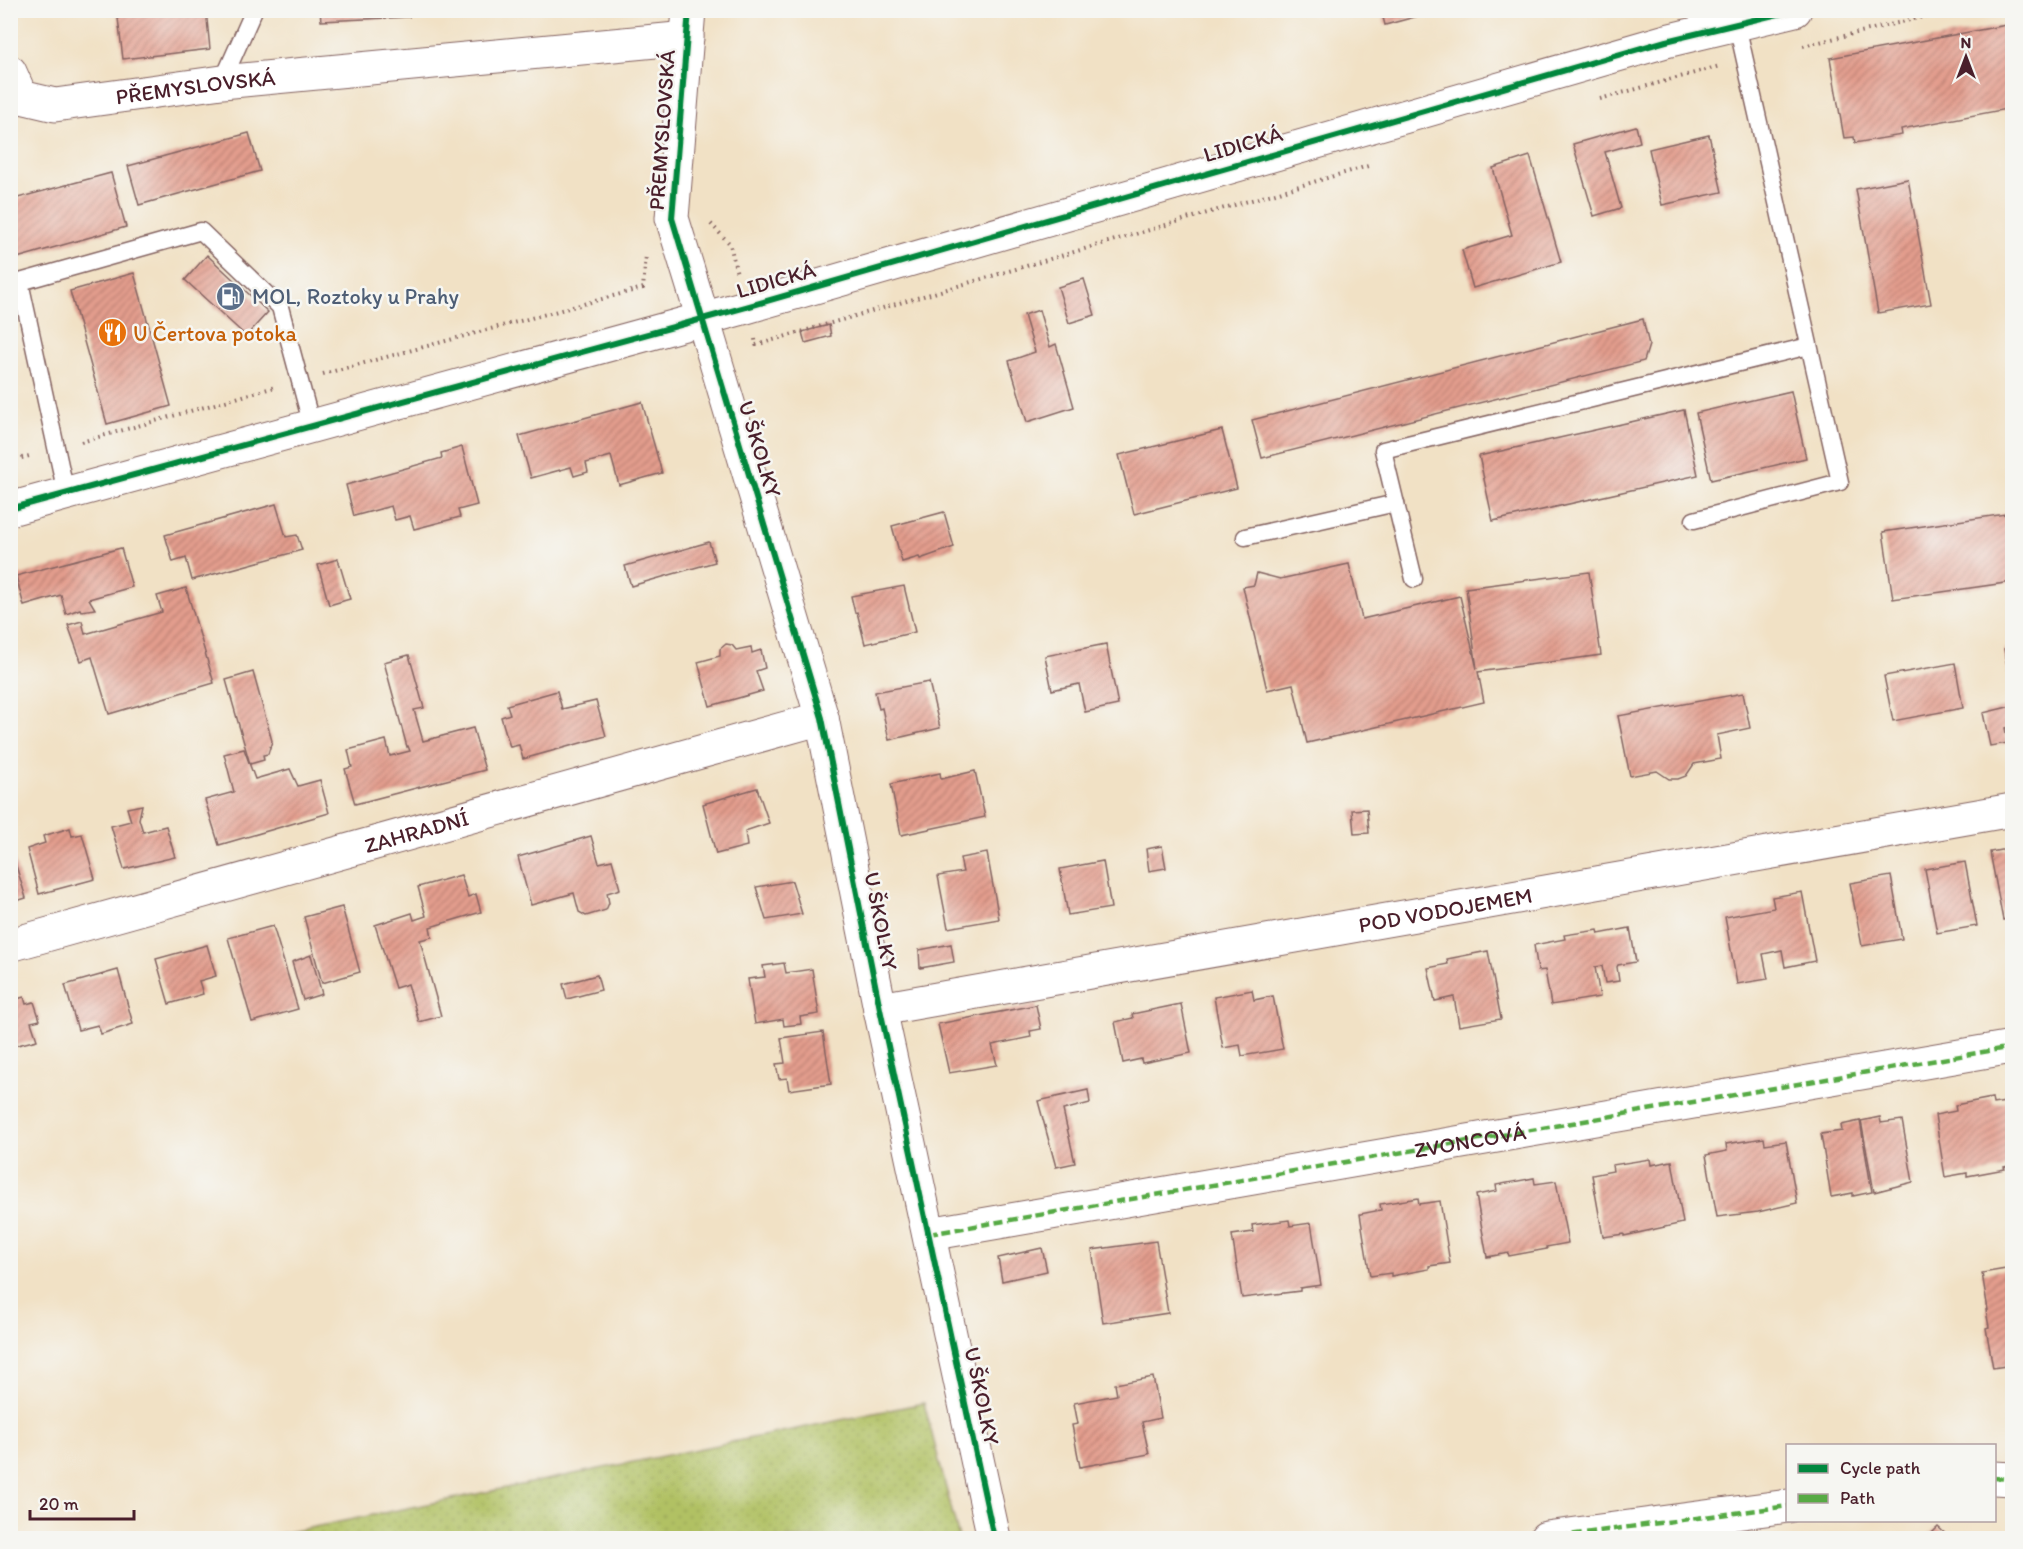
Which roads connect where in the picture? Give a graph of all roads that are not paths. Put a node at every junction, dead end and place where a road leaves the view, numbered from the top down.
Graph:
1 (254, 10) edge
2 (1795, 10) edge
3 (688, 24) edge
4 (1737, 25) junction
5 (10, 72) edge
6 (222, 82) junction
7 (703, 319) junction
8 (1809, 346) junction
9 (312, 426) junction
10 (66, 493) junction
11 (1396, 503) junction
12 (10, 509) edge
13 (1694, 520) dead end
14 (1245, 537) dead end
15 (1414, 579) dead end
16 (822, 718) junction
17 (2013, 810) edge
18 (10, 945) edge
19 (880, 1009) junction
20 (2013, 1047) edge
21 (929, 1234) junction
22 (1996, 1478) edge
23 (2013, 1479) edge
24 (1786, 1506) edge
25 (994, 1539) edge
26 (1546, 1539) edge

1 - 6 lane
2 - 4 street, LIDICKÁ
3 - 6 street, PŘEMYSLOVSKÁ
3 - 7 street, PŘEMYSLOVSKÁ
4 - 7 street, LIDICKÁ
4 - 8 lane
5 - 6 street, PŘEMYSLOVSKÁ
7 - 9 street, LIDICKÁ
7 - 16 street, U ŠKOLKY
8 - 11 lane
8 - 13 lane
9 - 10 street, LIDICKÁ
9 - 10 lane
10 - 12 street, LIDICKÁ
11 - 14 lane
11 - 15 lane
16 - 18 street, ZAHRADNÍ
16 - 19 street, U ŠKOLKY
17 - 19 street, POD VODOJEMEM
19 - 21 street, U ŠKOLKY
20 - 21 street, ZVONCOVÁ
21 - 25 street, U ŠKOLKY
22 - 23 street
24 - 26 street

